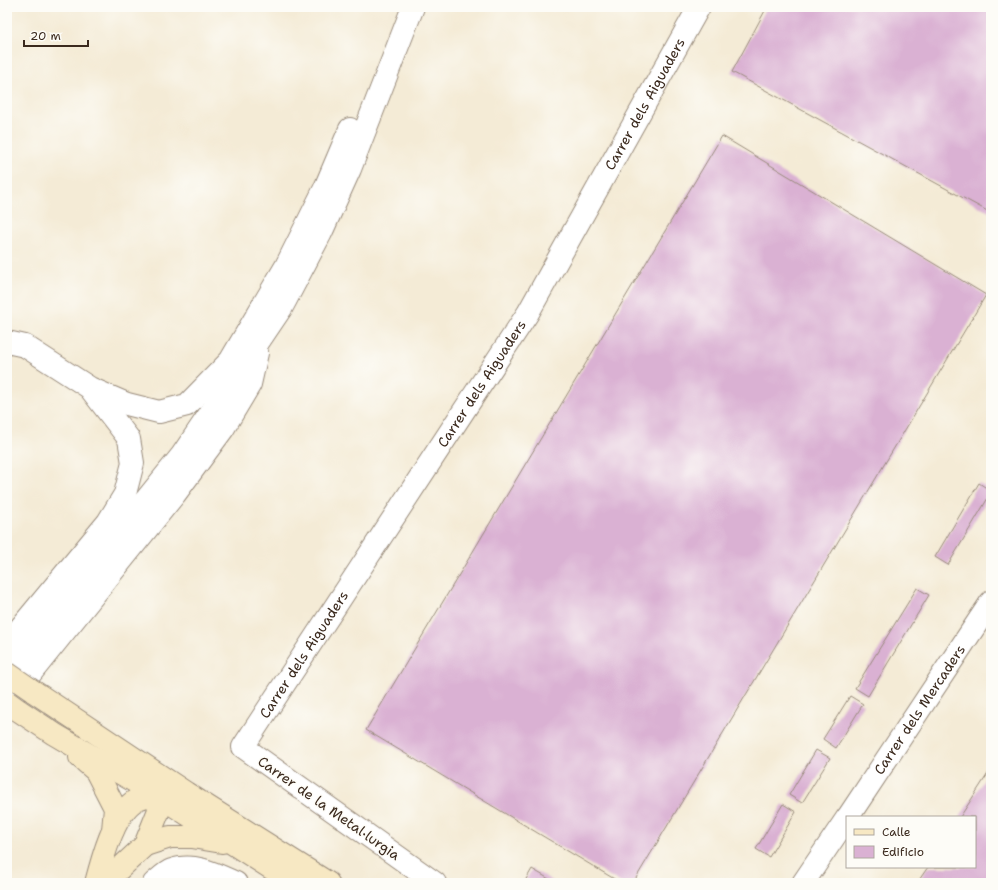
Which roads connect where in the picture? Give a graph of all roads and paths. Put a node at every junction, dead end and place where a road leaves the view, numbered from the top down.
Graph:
1 (414, 7) edge
2 (699, 7) edge
3 (397, 52) junction
4 (260, 341) junction
5 (7, 342) edge
6 (90, 388) junction
7 (991, 602) edge
8 (7, 644) edge
9 (7, 672) edge
10 (11, 705) edge
11 (54, 734) junction
12 (243, 747) joint
13 (130, 756) junction
14 (156, 794) junction
15 (186, 794) junction
16 (848, 816) edge
17 (846, 818) edge
18 (113, 830) junction
19 (230, 842) junction
20 (145, 845) junction
21 (97, 883) edge
22 (154, 883) edge
23 (236, 883) edge
24 (294, 883) edge
25 (328, 883) edge
26 (435, 883) edge
27 (803, 883) edge

1 - 3 street
2 - 12 street, Carrer dels Aiguaders
3 - 4 street
3 - 6 street
4 - 9 street
4 - 10 street
5 - 6 street
6 - 8 street
7 - 16 street, Carrer dels Mercaders
9 - 13 main road, bridge
10 - 11 main road
11 - 14 main road
11 - 18 main road
12 - 26 street, Carrer de la Metal·lurgia
13 - 14 main road
13 - 15 main road
14 - 15 main road
14 - 18 main road
14 - 19 main road
14 - 20 main road
15 - 25 main road
17 - 27 street, Carrer dels Mercaders
18 - 21 main road
19 - 20 main road
19 - 24 main road
20 - 21 main road
22 - 23 street

